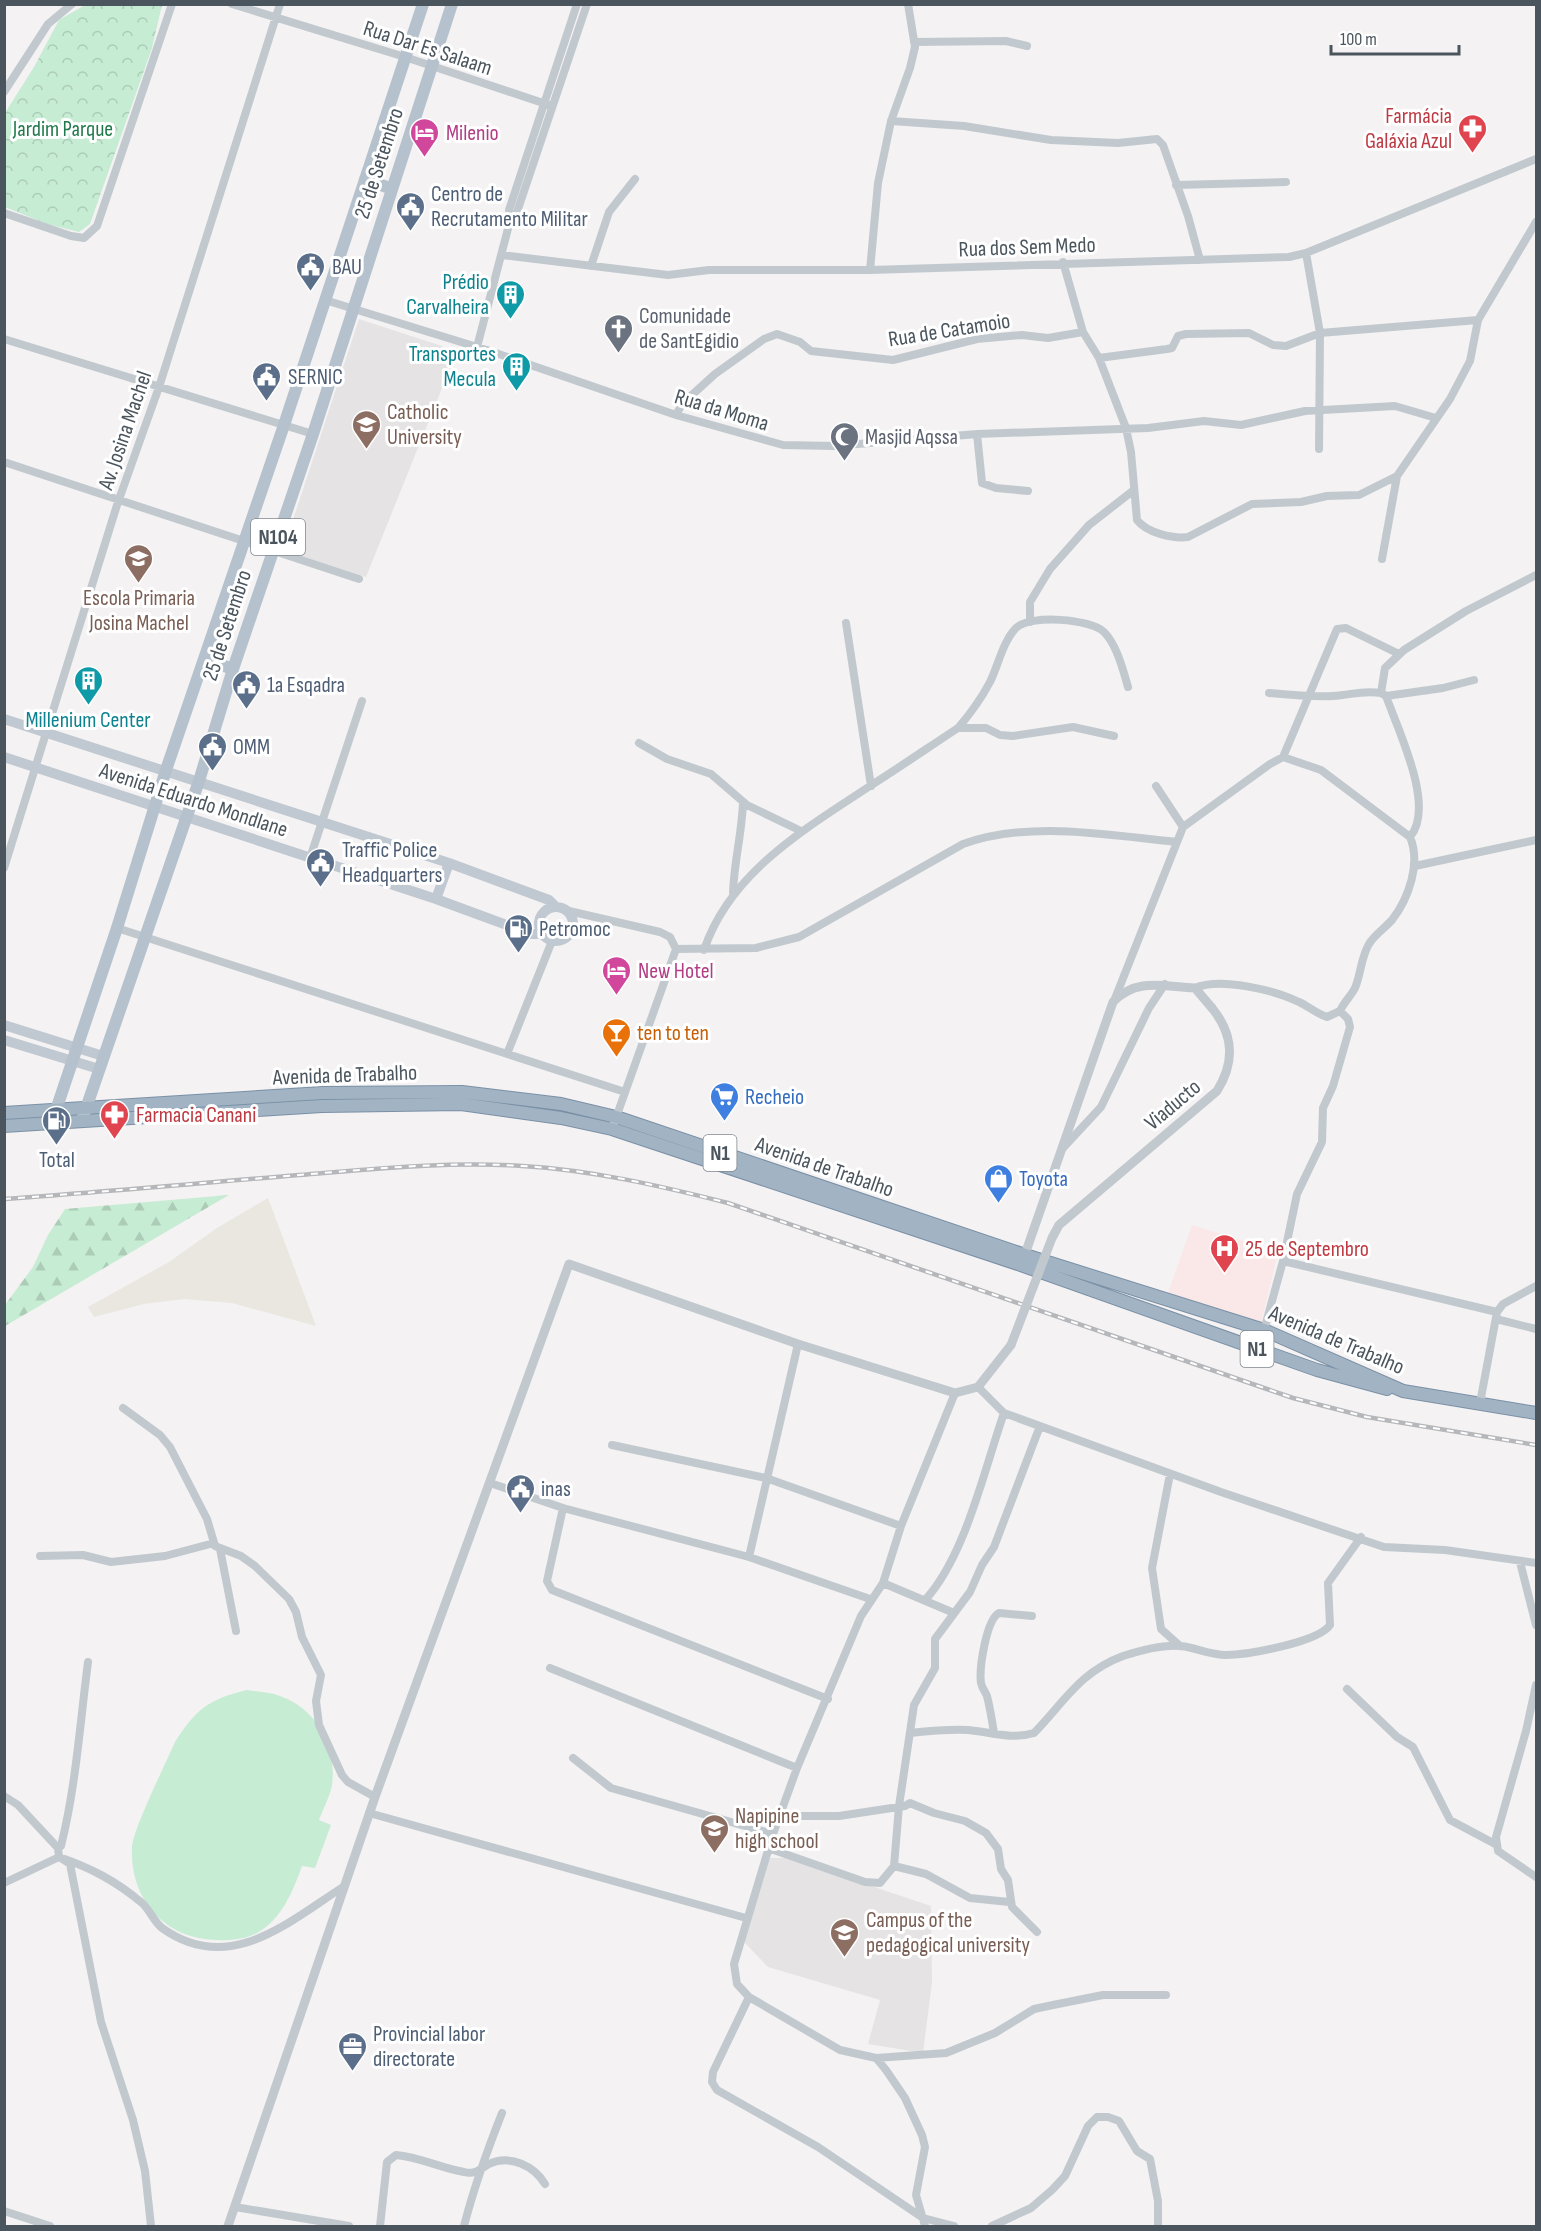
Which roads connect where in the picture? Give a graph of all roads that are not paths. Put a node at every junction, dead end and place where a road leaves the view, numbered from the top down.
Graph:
1 (72, 4) edge
2 (172, 4) edge
3 (232, 4) edge
4 (280, 4) edge
5 (423, 4) edge
6 (452, 4) edge
7 (577, 4) edge
8 (587, 4) edge
9 (909, 4) edge
10 (275, 19) junction
11 (914, 42) junction
12 (1027, 46) dead end
13 (405, 57) junction
14 (431, 66) junction
15 (4, 92) edge
16 (548, 104) junction
17 (891, 121) junction
18 (1536, 159) edge
19 (635, 178) dead end
20 (365, 179) junction
21 (1286, 182) dead end
22 (1176, 185) junction
23 (392, 189) junction
24 (4, 213) edge
25 (1536, 222) edge
26 (1534, 234) edge
27 (1306, 253) junction
28 (501, 255) junction
29 (1200, 260) junction
30 (1064, 262) junction
31 (591, 266) junction
32 (870, 270) junction
33 (325, 300) junction
34 (354, 308) junction
35 (1478, 320) junction
36 (1083, 332) junction
37 (1320, 333) junction
38 (4, 339) edge
39 (477, 347) junction
40 (1099, 358) junction
41 (159, 387) junction
42 (1319, 411) junction
43 (676, 415) junction
44 (1436, 418) junction
45 (284, 425) junction
46 (1126, 428) junction
47 (313, 434) junction
48 (977, 434) junction
49 (1318, 449) dead end
50 (4, 462) edge
51 (1397, 476) junction
52 (1134, 490) junction
53 (1028, 491) dead end
54 (119, 501) junction
55 (243, 541) junction
56 (273, 552) junction
57 (1382, 559) dead end
58 (1536, 575) edge
59 (359, 579) dead end
60 (1030, 622) junction
61 (846, 623) dead end
62 (1400, 654) junction
63 (204, 659) junction
64 (233, 669) junction
65 (1474, 680) dead end
66 (1128, 687) dead end
67 (1269, 693) dead end
68 (1383, 695) junction
69 (1310, 697) junction
70 (362, 701) dead end
71 (4, 719) edge
72 (958, 728) junction
73 (46, 733) junction
74 (1114, 736) dead end
75 (639, 743) dead end
76 (4, 757) edge
77 (1283, 757) junction
78 (35, 767) junction
79 (166, 770) junction
80 (200, 781) junction
81 (871, 786) junction
82 (1156, 786) dead end
83 (743, 802) junction
84 (155, 807) junction
85 (187, 817) junction
86 (322, 821) junction
87 (1183, 827) junction
88 (801, 831) junction
89 (1410, 837) junction
90 (1536, 840) edge
91 (1177, 842) junction
92 (310, 858) junction
93 (448, 863) junction
94 (1415, 866) junction
95 (4, 868) edge
96 (733, 893) junction
97 (436, 899) junction
98 (556, 907) junction
99 (569, 911) junction
100 (117, 928) junction
101 (542, 934) junction
102 (143, 937) junction
103 (552, 941) junction
104 (676, 949) junction
105 (704, 950) junction
106 (1165, 984) junction
107 (1195, 988) junction
108 (1113, 1002) junction
109 (1340, 1011) junction
110 (4, 1025) edge
111 (4, 1040) edge
112 (76, 1048) junction
113 (507, 1054) junction
114 (103, 1056) junction
115 (72, 1060) junction
116 (99, 1069) junction
117 (625, 1092) junction
118 (323, 1093) junction
119 (462, 1098) junction
120 (231, 1106) junction
121 (322, 1106) junction
122 (4, 1113) edge
123 (84, 1114) junction
124 (54, 1116) junction
125 (616, 1117) junction
126 (4, 1126) edge
127 (612, 1129) junction
128 (1062, 1149) junction
129 (1023, 1260) junction
130 (1284, 1261) junction
131 (1536, 1286) edge
132 (1496, 1316) junction
133 (1536, 1329) edge
134 (1264, 1330) junction
135 (798, 1344) junction
136 (978, 1387) junction
137 (1403, 1391) junction
138 (955, 1393) junction
139 (1480, 1403) junction
140 (123, 1408) dead end
141 (1004, 1413) junction
142 (1536, 1413) edge
143 (1040, 1426) junction
144 (612, 1445) dead end
145 (1170, 1474) junction
146 (766, 1478) junction
147 (490, 1483) junction
148 (563, 1508) junction
149 (901, 1526) junction
150 (1361, 1537) junction
151 (217, 1546) junction
152 (40, 1556) dead end
153 (749, 1557) junction
154 (1520, 1562) junction
155 (1536, 1563) edge
156 (883, 1583) junction
157 (870, 1599) junction
158 (927, 1599) junction
159 (954, 1612) junction
160 (1032, 1616) dead end
161 (1536, 1625) edge
162 (236, 1632) dead end
163 (1180, 1646) junction
164 (88, 1662) dead end
165 (550, 1668) dead end
166 (1536, 1685) edge
167 (1347, 1689) dead end
168 (828, 1699) junction
169 (994, 1732) junction
170 (910, 1733) junction
171 (573, 1758) dead end
172 (797, 1768) junction
173 (4, 1796) edge
174 (375, 1797) junction
175 (899, 1806) junction
176 (369, 1813) junction
177 (779, 1816) junction
178 (773, 1834) junction
179 (1497, 1845) junction
180 (768, 1848) junction
181 (58, 1852) junction
182 (894, 1866) junction
183 (1536, 1877) edge
184 (4, 1882) edge
185 (343, 1887) junction
186 (1010, 1902) junction
187 (746, 1918) junction
188 (1037, 1932) dead end
189 (1166, 1995) dead end
190 (749, 1996) junction
191 (876, 2058) junction
192 (502, 2113) dead end
193 (478, 2172) junction
194 (544, 2184) dead end
195 (235, 2207) junction
196 (4, 2211) edge
197 (924, 2222) edge
198 (50, 2226) edge
199 (151, 2226) edge
200 (228, 2226) edge
201 (349, 2226) edge
202 (380, 2226) edge
203 (464, 2226) edge
204 (954, 2226) edge
205 (992, 2226) edge
206 (1158, 2226) edge

1 - 15 street
2 - 24 street
3 - 10 street, Rua Dar Es Salaam
4 - 10 street, Av. Josina Machel
5 - 13 main road, 25 de Setembro / N104
6 - 14 main road, 25 de Setembro / N104
7 - 16 street
8 - 16 street
9 - 11 street
10 - 13 street, Rua Dar Es Salaam
10 - 41 street, Av. Josina Machel
11 - 12 street
11 - 17 street
13 - 14 street, Rua Dar Es Salaam
13 - 20 main road, 25 de Setembro / N104
14 - 16 street, Rua Dar Es Salaam
14 - 23 main road, 25 de Setembro / N104
16 - 28 street
17 - 22 street
17 - 32 street
18 - 27 street, Rua dos Sem Medo
19 - 31 street
20 - 23 main road
20 - 33 main road, 25 de Setembro / N104
21 - 22 street
22 - 29 street
23 - 34 main road, 25 de Setembro / N104
25 - 26 street
26 - 35 street
27 - 29 street, Rua dos Sem Medo
27 - 37 street
28 - 31 street, Rua dos Sem Medo
28 - 39 street
29 - 30 street, Rua dos Sem Medo
30 - 32 street, Rua dos Sem Medo
30 - 36 street
31 - 32 street, Rua dos Sem Medo
33 - 34 street, Rua da Moma
33 - 45 main road, 25 de Setembro / N104
34 - 39 street, Rua da Moma
34 - 47 main road, 25 de Setembro / N104
35 - 37 street
35 - 44 street
36 - 40 street
36 - 43 street, Rua de Catamoio
37 - 40 street
37 - 42 street
38 - 41 street
39 - 43 street, Rua da Moma
40 - 46 street
41 - 45 street
41 - 54 street, Av. Josina Machel
42 - 44 street, Rua da Moma
42 - 46 street, Rua da Moma
42 - 49 street
43 - 48 street, Rua da Moma
44 - 51 street
45 - 47 street
45 - 55 main road, 25 de Setembro / N104
46 - 48 street, Rua da Moma
46 - 52 street
47 - 56 main road, 25 de Setembro / N104
48 - 53 street
50 - 54 street
51 - 52 street
51 - 57 street
52 - 60 street
54 - 55 street
54 - 73 street, Av. Josina Machel
55 - 56 street
55 - 63 main road, 25 de Setembro / N104
56 - 59 street
56 - 64 main road, 25 de Setembro / N104
58 - 62 street
60 - 66 street
60 - 72 street
61 - 81 street
62 - 68 street
62 - 69 street
63 - 64 main road
63 - 79 main road, 25 de Setembro / N104
64 - 80 main road, 25 de Setembro / N104
65 - 68 street
67 - 69 street
68 - 69 street
68 - 89 street
69 - 77 street
70 - 86 street
71 - 73 main road, Avenida Eduardo Mondlane
72 - 74 street
72 - 81 street
73 - 78 street, Av. Josina Machel
73 - 79 main road, Avenida Eduardo Mondlane
75 - 83 street
76 - 78 main road, Avenida Eduardo Mondlane
77 - 87 street
77 - 89 street
78 - 84 main road, Avenida Eduardo Mondlane
78 - 95 street, Av. Josina Machel
79 - 80 main road, Avenida Eduardo Mondlane
79 - 84 main road, 25 de Setembro / N104
80 - 85 main road, 25 de Setembro / N104
80 - 86 main road, Avenida Eduardo Mondlane
81 - 88 street
82 - 87 street
83 - 88 street
83 - 96 street
84 - 85 main road, Avenida Eduardo Mondlane
84 - 100 main road, 25 de Setembro / N104
85 - 92 main road, Avenida Eduardo Mondlane
85 - 102 main road, 25 de Setembro / N104
86 - 92 street
86 - 93 main road, Avenida Eduardo Mondlane
87 - 91 street
88 - 96 street
89 - 94 street
90 - 94 street
91 - 105 street
91 - 108 street
92 - 97 main road, Avenida Eduardo Mondlane
93 - 97 main road
93 - 98 main road, Avenida Eduardo Mondlane
94 - 109 street
96 - 105 street
97 - 101 main road, Avenida Eduardo Mondlane
98 - 99 main road
98 - 101 main road
99 - 103 main road
99 - 104 street
100 - 102 street
100 - 112 main road, 25 de Setembro / N104
101 - 103 main road
102 - 113 street
102 - 114 main road, 25 de Setembro / N104
103 - 113 street
104 - 105 street
104 - 117 street
106 - 107 street
106 - 108 street
106 - 128 street
107 - 109 street
107 - 136 street, Viaducto, bridge
108 - 128 street
109 - 130 street
110 - 112 main road
111 - 115 main road
112 - 114 main road
112 - 115 main road, 25 de Setembro / N104
113 - 117 street
114 - 116 main road, 25 de Setembro / N104
115 - 116 main road
115 - 124 main road, N104
116 - 123 main road, 25 de Setembro / N104
117 - 125 street
118 - 119 highway, Avenida de Trabalho / N1
118 - 120 highway, Avenida de Trabalho / N1
118 - 121 highway
119 - 121 highway, Avenida de Trabalho / N1
119 - 125 highway, Avenida de Trabalho / N1
119 - 127 highway, Avenida de Trabalho / N1
120 - 121 highway, Avenida de Trabalho / N1
120 - 123 highway, Avenida de Trabalho / N1
122 - 124 highway, Avenida de Trabalho / N1
123 - 124 highway, Avenida de Trabalho / N1
124 - 126 highway, Avenida de Trabalho / N1
125 - 127 street
125 - 129 highway, Avenida de Trabalho / N1
127 - 129 highway, Avenida de Trabalho / N1
128 - 129 street
129 - 134 highway, Avenida de Trabalho / N1
129 - 137 highway, Avenida de Trabalho / N1
130 - 132 street
130 - 134 street
131 - 132 street
132 - 133 street
132 - 139 street
134 - 137 highway, Avenida de Trabalho / N1
135 - 138 street
135 - 146 street
135 - 147 street
136 - 138 street
136 - 141 street
137 - 139 highway, Avenida de Trabalho / N1
138 - 149 street
139 - 142 highway, Avenida de Trabalho / N1
140 - 151 street
141 - 143 street
141 - 158 street
143 - 145 street
143 - 159 street
144 - 146 street
145 - 150 street
145 - 163 street
146 - 149 street
146 - 153 street
147 - 148 street
147 - 174 street
148 - 153 street
148 - 168 street
149 - 156 street
150 - 154 street
150 - 163 street
151 - 152 street
151 - 162 street
151 - 174 street
153 - 157 street
154 - 155 street
154 - 161 street
156 - 157 street
156 - 158 street
157 - 168 street
158 - 159 street
159 - 170 street
160 - 169 street
163 - 169 street
164 - 181 street
165 - 172 street
166 - 179 street
167 - 179 street
168 - 172 street
169 - 170 street
170 - 175 street
171 - 178 street
172 - 177 street
173 - 181 street
174 - 176 street
175 - 177 street
175 - 182 street
175 - 186 street
176 - 185 street
176 - 187 street
177 - 178 street
178 - 180 street
179 - 183 street
180 - 182 street
180 - 187 street
181 - 184 street
181 - 185 street
181 - 199 street
182 - 186 street
185 - 195 street
186 - 188 street
187 - 190 street
189 - 191 street
190 - 191 street
190 - 197 street
191 - 197 street
192 - 193 street
193 - 194 street
193 - 202 street
193 - 203 street
195 - 200 street
195 - 201 street
196 - 198 street
197 - 204 street
205 - 206 street

